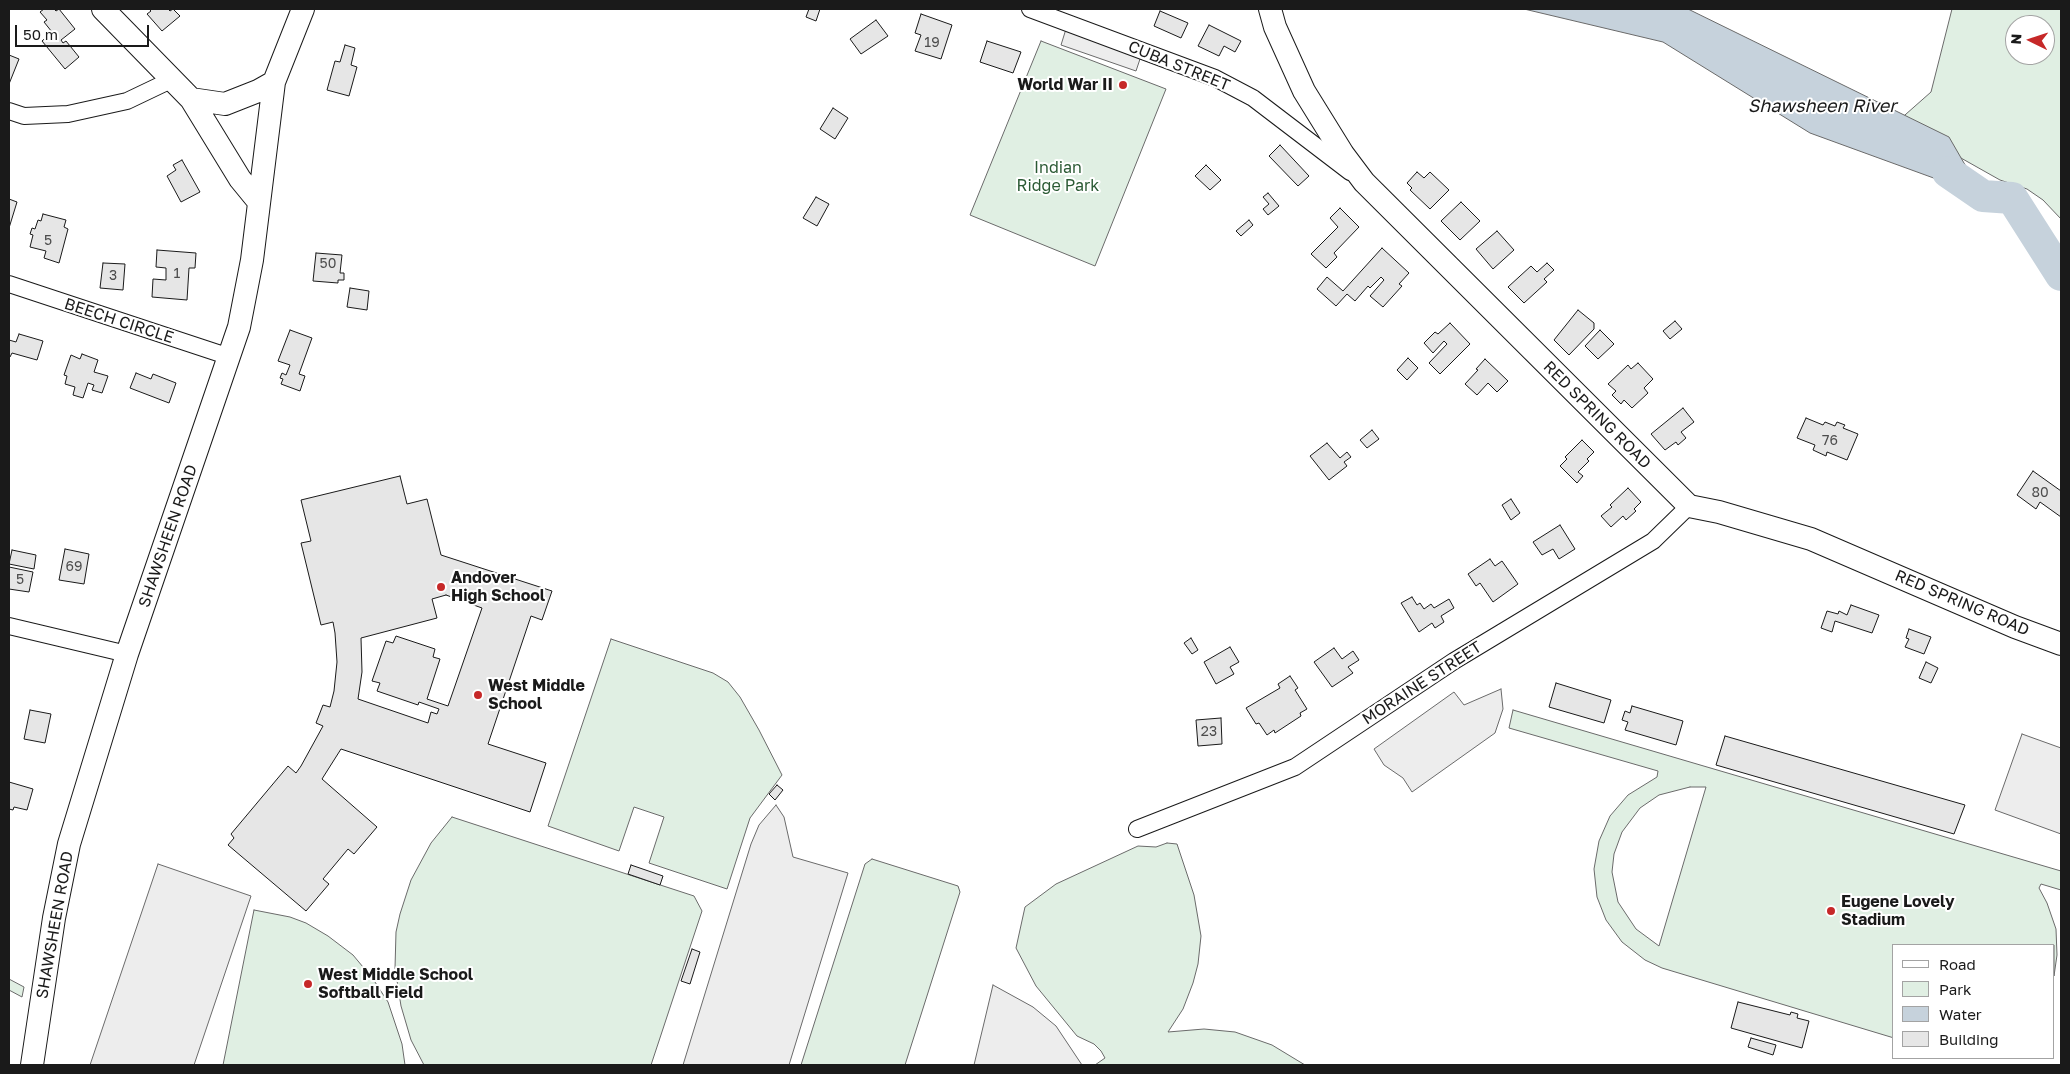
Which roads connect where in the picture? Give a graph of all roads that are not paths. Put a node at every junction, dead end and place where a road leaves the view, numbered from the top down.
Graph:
1 (103, 9) edge
2 (303, 9) edge
3 (1030, 9) edge
4 (1270, 9) edge
5 (172, 80) junction
6 (274, 82) junction
7 (191, 99) junction
8 (9, 112) edge
9 (1364, 182) junction
10 (258, 201) junction
11 (9, 284) edge
12 (230, 357) junction
13 (1689, 506) junction
14 (9, 626) edge
15 (2061, 644) edge
16 (127, 654) junction
17 (1137, 829) dead end
18 (32, 1065) edge

1 - 5 main road
2 - 6 main road, SHAWSHEEN ROAD
3 - 9 street, CUBA STREET
4 - 9 main road, RED SPRING ROAD
5 - 7 main road
5 - 8 street
6 - 7 main road
6 - 10 main road, SHAWSHEEN ROAD
7 - 10 main road
9 - 13 main road, RED SPRING ROAD
10 - 12 main road, SHAWSHEEN ROAD
11 - 12 street, BEECH CIRCLE
12 - 16 main road, SHAWSHEEN ROAD
13 - 15 main road, RED SPRING ROAD
13 - 17 street, MORAINE STREET
14 - 16 street
16 - 18 main road, SHAWSHEEN ROAD

